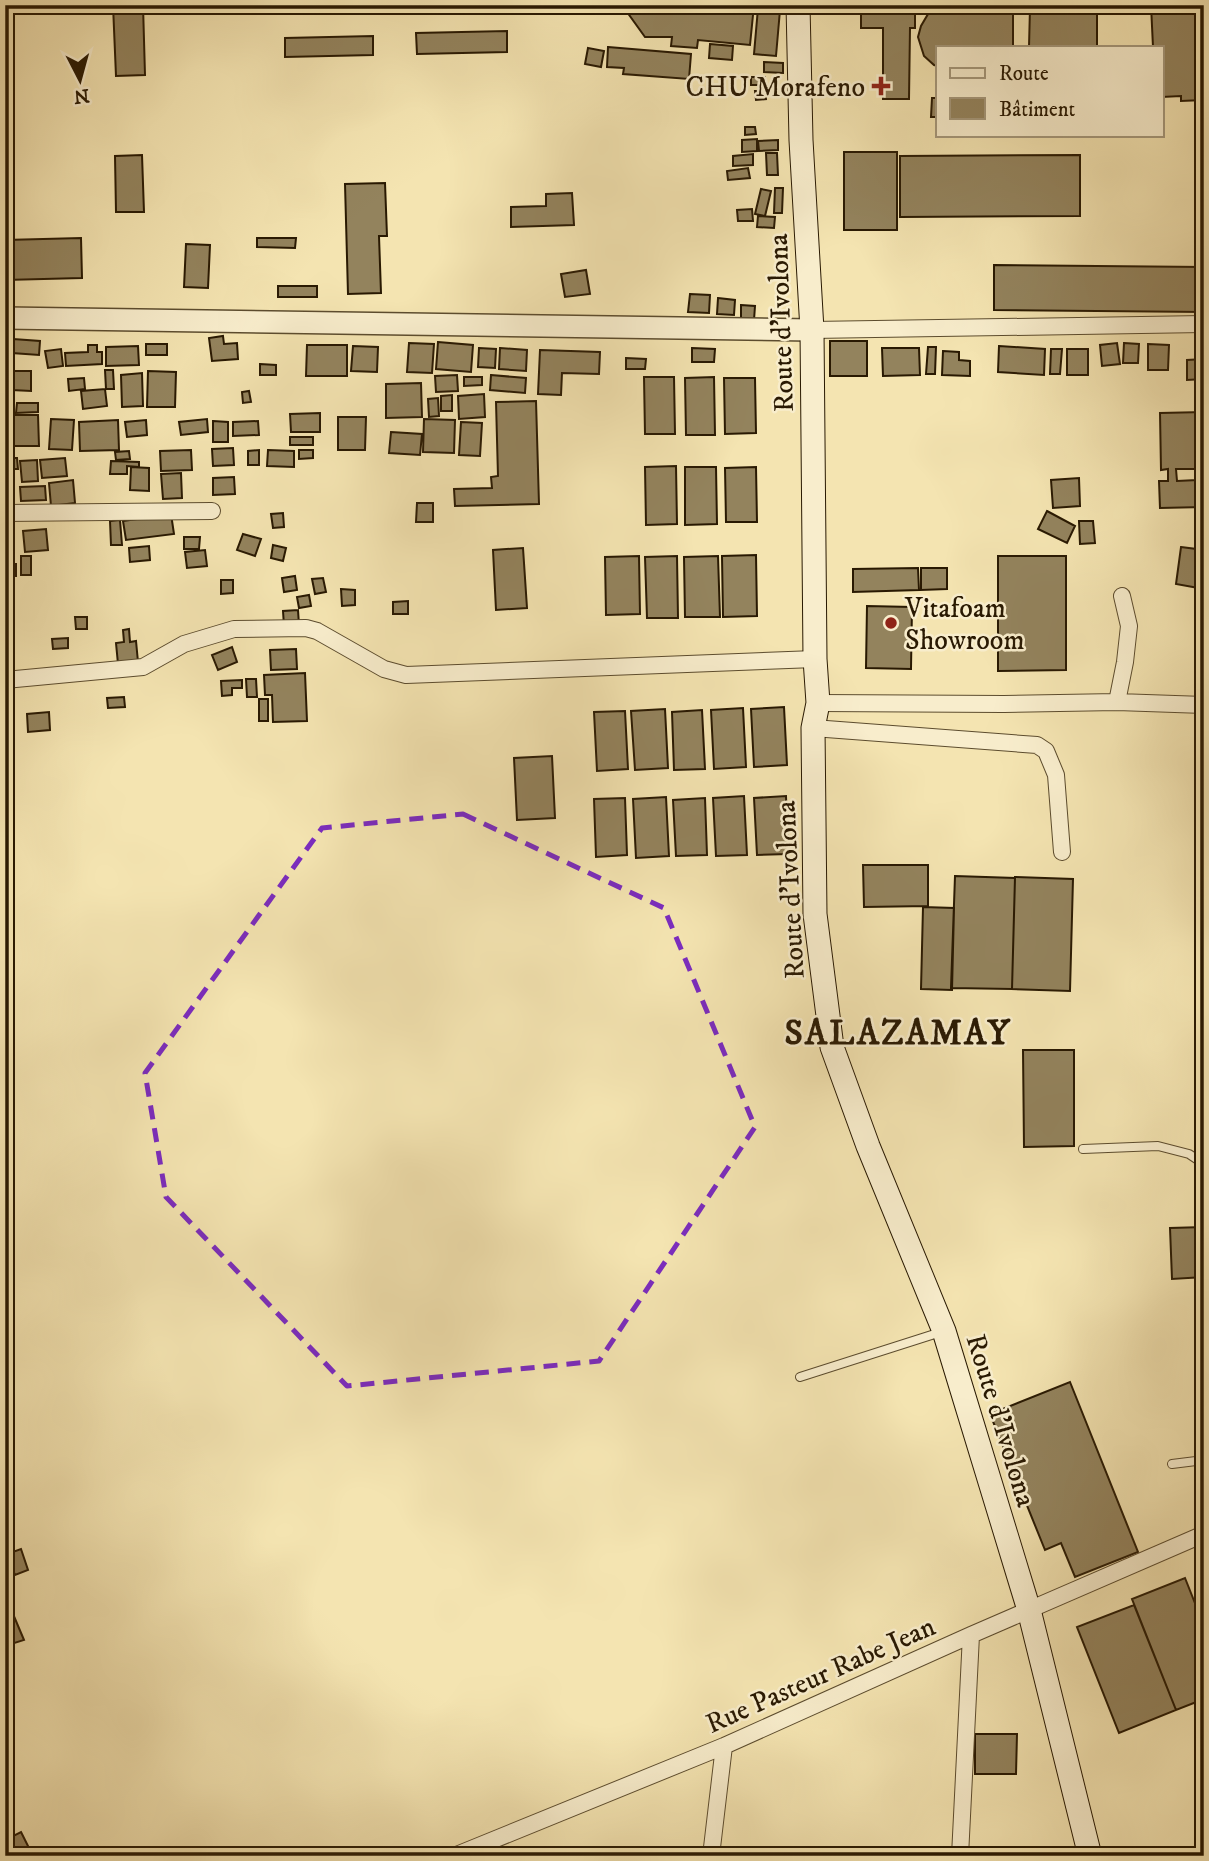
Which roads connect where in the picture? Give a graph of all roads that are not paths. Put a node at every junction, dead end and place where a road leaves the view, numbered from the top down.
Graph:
1 (798, 5) edge
2 (5, 318) edge
3 (1204, 324) edge
4 (812, 330) junction
5 (212, 511) dead end
6 (5, 513) edge
7 (1122, 597) dead end
8 (815, 659) junction
9 (5, 681) edge
10 (1117, 702) junction
11 (818, 703) junction
12 (1204, 705) edge
13 (813, 728) junction
14 (1062, 852) dead end
15 (1083, 1149) dead end
16 (1204, 1164) edge
17 (944, 1331) junction
18 (800, 1377) dead end
19 (1204, 1460) edge
20 (1172, 1464) dead end
21 (1204, 1534) edge
22 (1029, 1610) junction
23 (971, 1635) junction
24 (724, 1746) junction
25 (454, 1856) edge
26 (711, 1856) edge
27 (960, 1856) edge
28 (1090, 1856) edge

1 - 4 main road, Route d'Ivolona
2 - 4 street
3 - 4 street
4 - 8 main road, Route d'Ivolona
5 - 6 street
7 - 10 street
8 - 9 street
8 - 11 main road, Route d'Ivolona
10 - 11 street
10 - 12 street
11 - 13 main road, Route d'Ivolona
13 - 14 street
13 - 17 main road, Route d'Ivolona
15 - 16 lane
17 - 18 lane
17 - 22 main road, Route d'Ivolona
19 - 20 lane
21 - 22 street, Rue Pasteur Rabe Jean
22 - 23 street, Rue Pasteur Rabe Jean
22 - 28 main road, Route d'Ivolona
23 - 24 street, Rue Pasteur Rabe Jean
23 - 27 street
24 - 25 street, Rue Pasteur Rabe Jean
24 - 26 street

